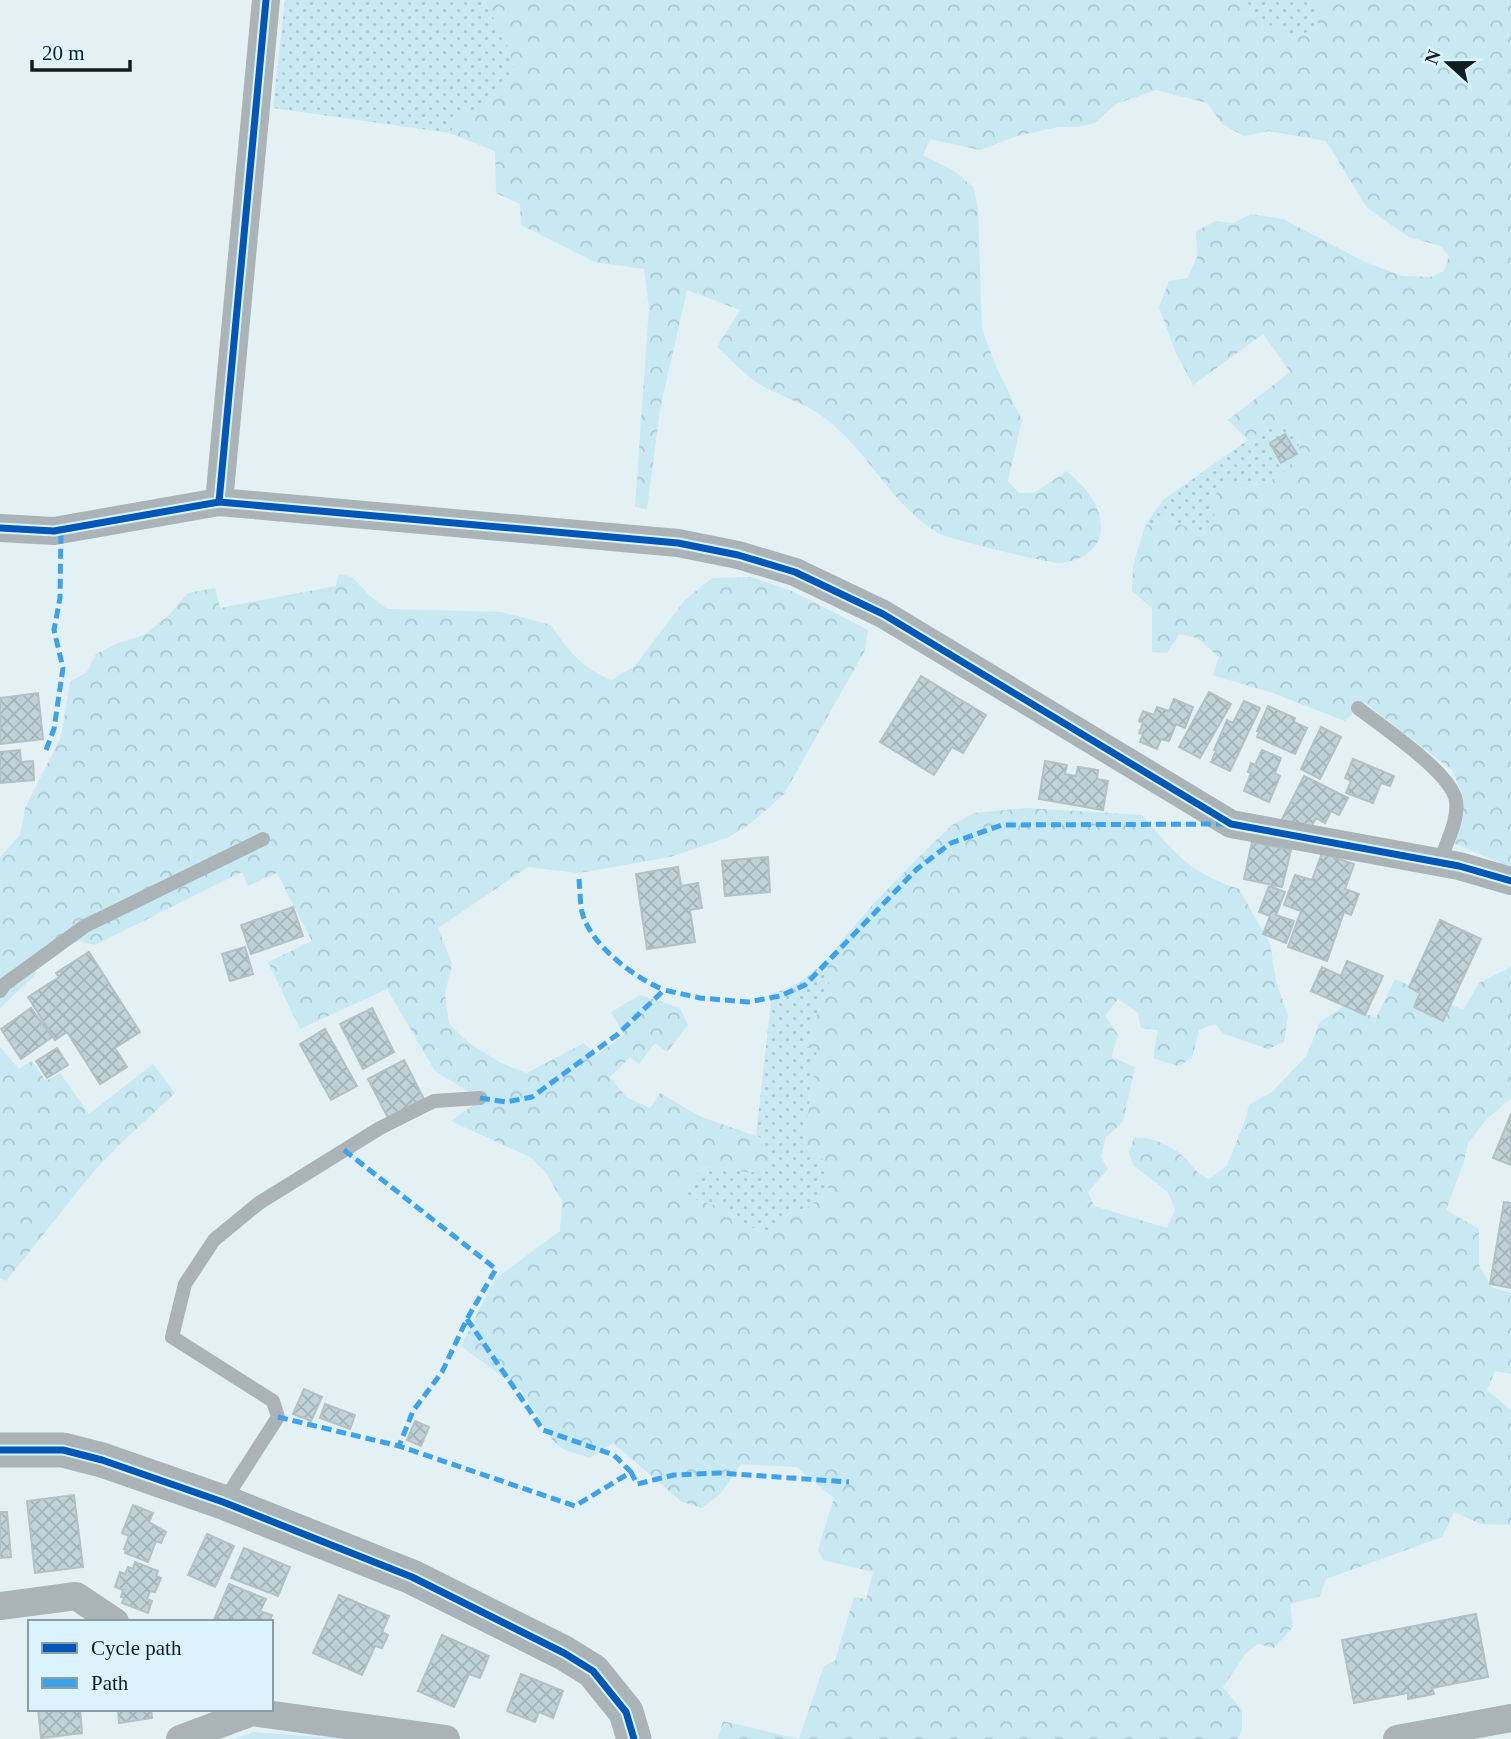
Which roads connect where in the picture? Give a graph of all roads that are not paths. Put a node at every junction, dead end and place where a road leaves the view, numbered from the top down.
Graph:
1 (266, 0) edge
2 (219, 502) junction
3 (0, 528) edge
4 (1358, 708) dead end
5 (263, 839) dead end
6 (1439, 864) junction
7 (1511, 881) edge
8 (0, 991) edge
9 (480, 1098) dead end
10 (0, 1450) edge
11 (223, 1502) junction
12 (0, 1606) edge
13 (112, 1620) edge
14 (248, 1711) edge
15 (257, 1711) edge
16 (1511, 1717) edge
17 (180, 1739) edge
18 (446, 1739) edge
19 (634, 1739) edge
20 (1397, 1739) edge

1 - 2 street
2 - 3 street
2 - 6 street
4 - 6 lane
5 - 8 lane
6 - 7 street
9 - 11 lane
10 - 11 street
11 - 19 street
12 - 13 street
14 - 17 street
15 - 18 street
16 - 20 street

